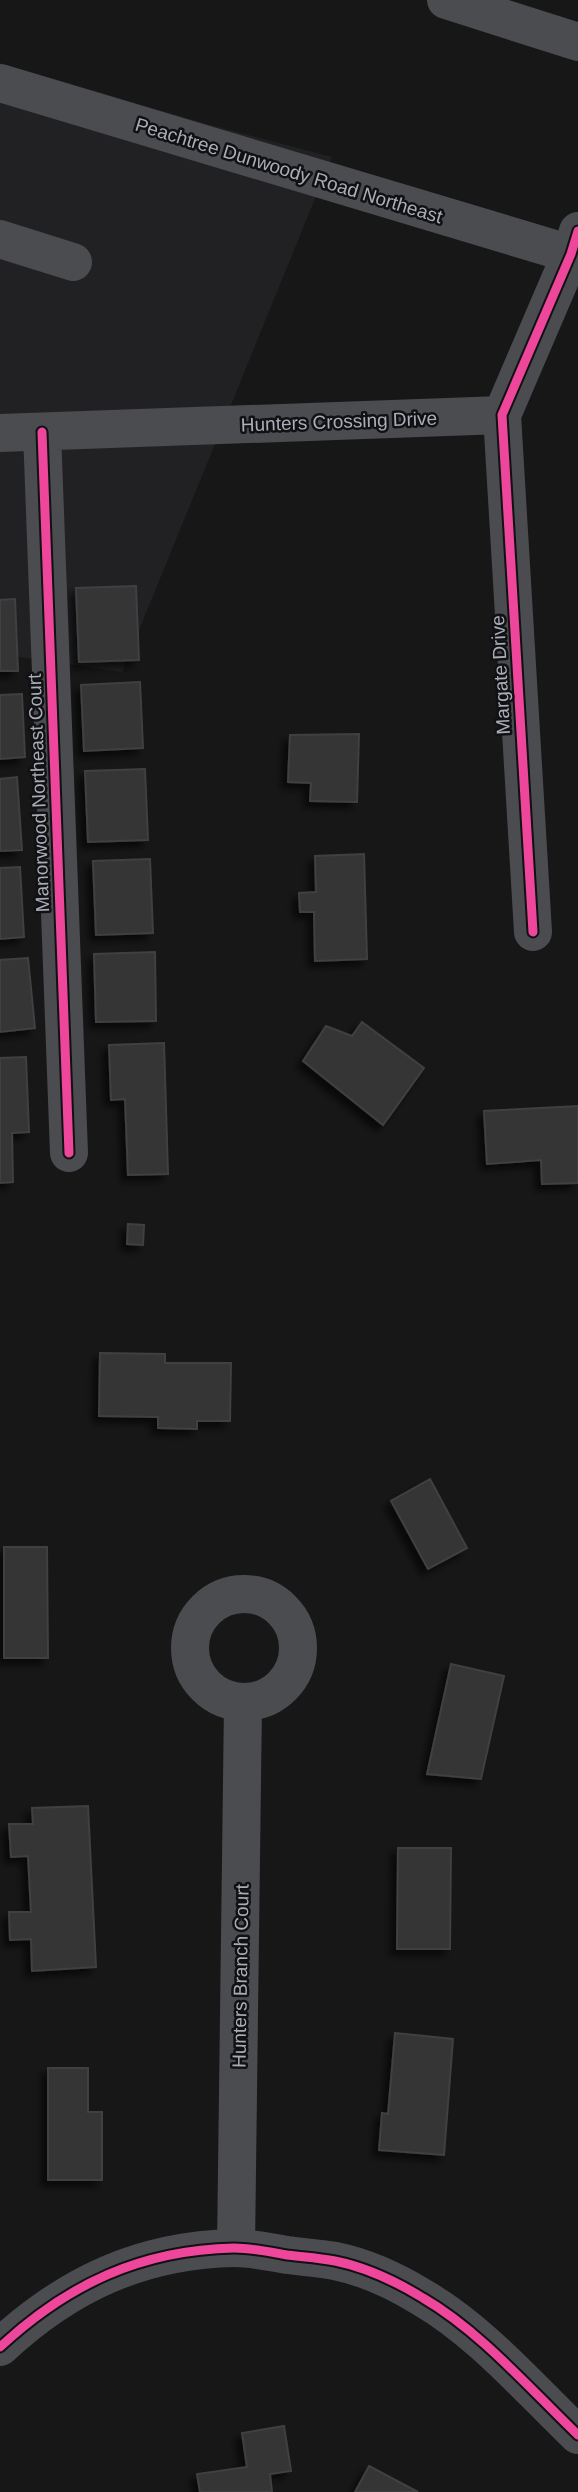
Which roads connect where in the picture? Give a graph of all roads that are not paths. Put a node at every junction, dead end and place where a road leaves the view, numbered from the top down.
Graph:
1 (446, 0) edge
2 (523, 11) edge
3 (578, 42) edge
4 (0, 83) edge
5 (0, 239) edge
6 (576, 247) edge
7 (73, 262) dead end
8 (502, 415) junction
9 (43, 432) junction
10 (0, 433) edge
11 (533, 932) dead end
12 (69, 1153) dead end
13 (243, 1703) dead end
14 (236, 2248) junction
15 (0, 2347) edge
16 (578, 2435) edge

1 - 2 street
2 - 3 street
4 - 6 street, Peachtree Dunwoody Road Northeast
5 - 7 street
6 - 8 street
8 - 9 street, Hunters Crossing Drive
8 - 11 street, Margate Drive
9 - 10 street, Hunters Crossing Drive
9 - 12 street, Manorwood Northeast Court
13 - 14 street, Hunters Branch Court
14 - 15 street
14 - 16 street

